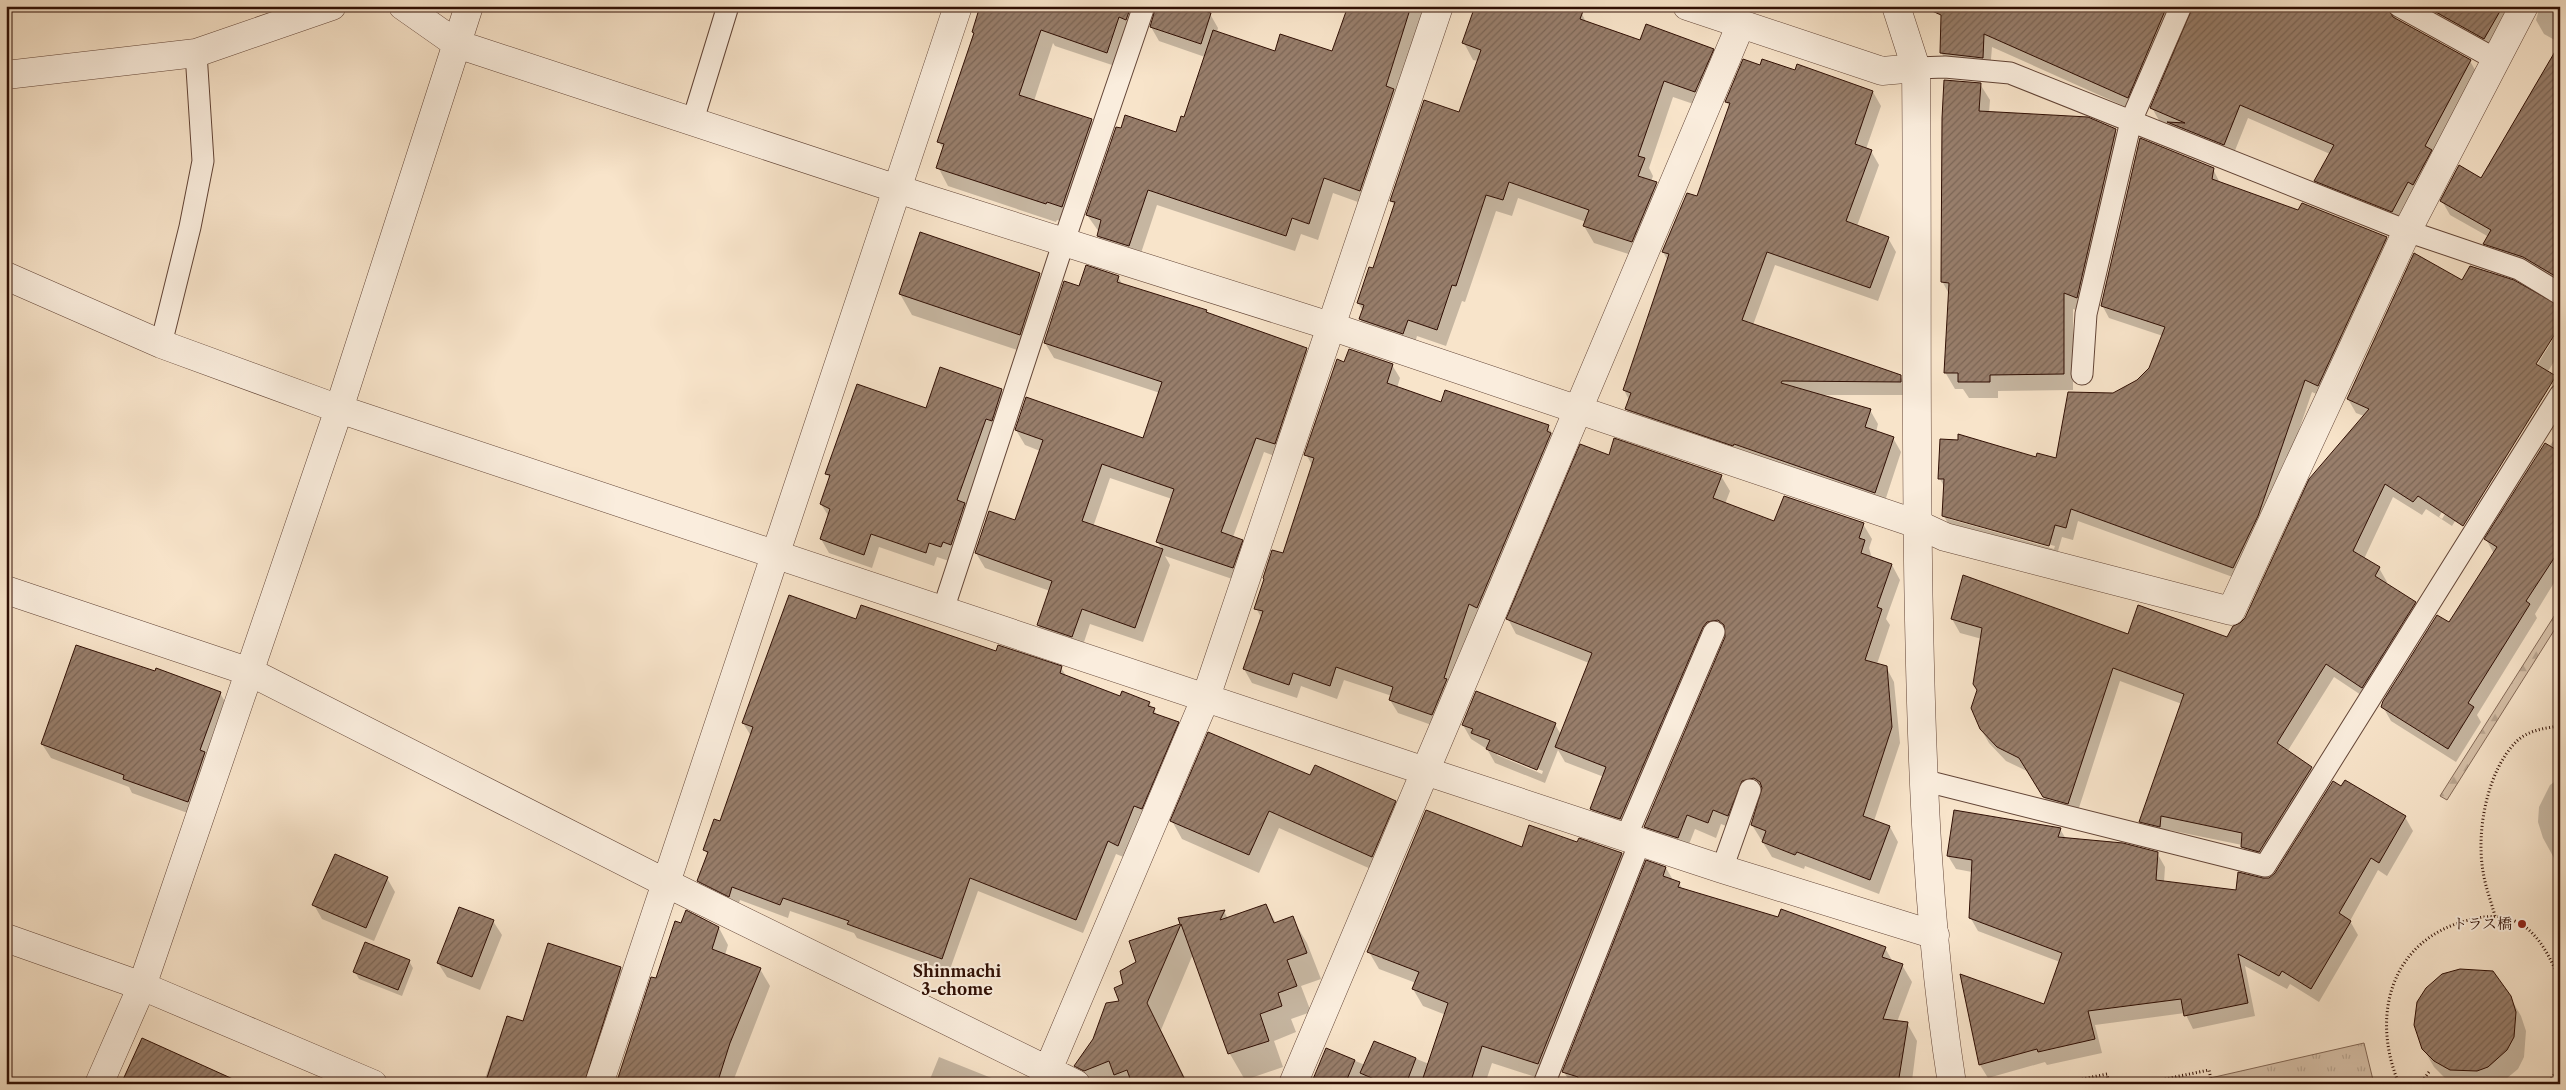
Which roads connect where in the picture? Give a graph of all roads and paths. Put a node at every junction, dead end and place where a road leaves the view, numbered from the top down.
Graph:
1 (332, 6) edge
2 (402, 6) edge
3 (469, 6) edge
4 (728, 6) edge
5 (958, 6) edge
6 (1144, 6) edge
7 (1439, 6) edge
8 (1687, 6) edge
9 (1896, 6) edge
10 (2181, 6) edge
11 (2398, 6) edge
12 (2524, 6) edge
13 (1741, 24) junction
14 (457, 44) junction
15 (196, 53) junction
16 (2495, 59) junction
17 (1916, 68) junction
18 (6, 74) edge
19 (693, 120) junction
20 (2131, 121) junction
21 (897, 189) junction
22 (2408, 231) junction
23 (1064, 241) junction
24 (6, 276) edge
25 (2560, 294) edge
26 (1330, 326) junction
27 (160, 344) junction
28 (2082, 374) dead end
29 (2560, 395) edge
30 (339, 409) junction
31 (1578, 410) junction
32 (1917, 524) junction
33 (777, 554) junction
34 (6, 590) edge
35 (943, 610) junction
36 (1714, 632) dead end
37 (250, 672) junction
38 (1206, 697) junction
39 (2560, 726) edge
40 (1425, 772) junction
41 (1922, 780) junction
42 (1750, 790) dead end
43 (1633, 839) junction
44 (1722, 869) junction
45 (666, 883) junction
46 (2495, 916) junction
47 (1935, 935) junction
48 (6, 938) edge
49 (2560, 980) edge
50 (142, 986) junction
51 (2560, 1061) edge
52 (2429, 1072) dead end
53 (1045, 1077) edge
54 (100, 1084) edge
55 (373, 1084) edge
56 (599, 1084) edge
57 (1076, 1084) edge
58 (1293, 1084) edge
59 (1544, 1084) edge
60 (1952, 1084) edge
61 (2058, 1084) edge
62 (2109, 1084) edge
63 (2141, 1084) edge
64 (2212, 1084) edge
65 (2398, 1084) edge
66 (2420, 1084) edge
67 (2547, 1084) edge

1 - 15 street
2 - 14 street
3 - 14 street
4 - 19 lane
5 - 21 street
6 - 23 lane
7 - 26 street
8 - 13 street
9 - 17 street
10 - 20 lane
11 - 16 lane
12 - 16 street
13 - 17 street
13 - 31 street
14 - 19 street
14 - 30 street
15 - 18 street
15 - 27 lane
16 - 22 street
17 - 20 lane
17 - 32 street
19 - 21 street
20 - 22 lane
20 - 28 lane
21 - 23 street
21 - 33 street
22 - 25 lane
22 - 32 street
23 - 26 street
23 - 35 lane
24 - 27 street
26 - 31 street
26 - 38 street
27 - 30 street
29 - 41 lane
30 - 33 street
30 - 37 street
31 - 32 street
31 - 40 street
32 - 41 street
33 - 35 street
33 - 45 street
34 - 37 street
35 - 38 street
36 - 43 lane
37 - 45 street
37 - 50 street
38 - 40 street
38 - 53 street
39 - 46 path
40 - 43 street
40 - 58 street
41 - 47 street
42 - 44 lane
43 - 44 street
43 - 59 lane
44 - 47 street
45 - 53 street
45 - 56 street
46 - 49 path
46 - 65 path
47 - 60 street
48 - 50 street
50 - 54 street
50 - 55 street
51 - 67 path
52 - 66 path
53 - 57 street
61 - 62 path
63 - 64 path

